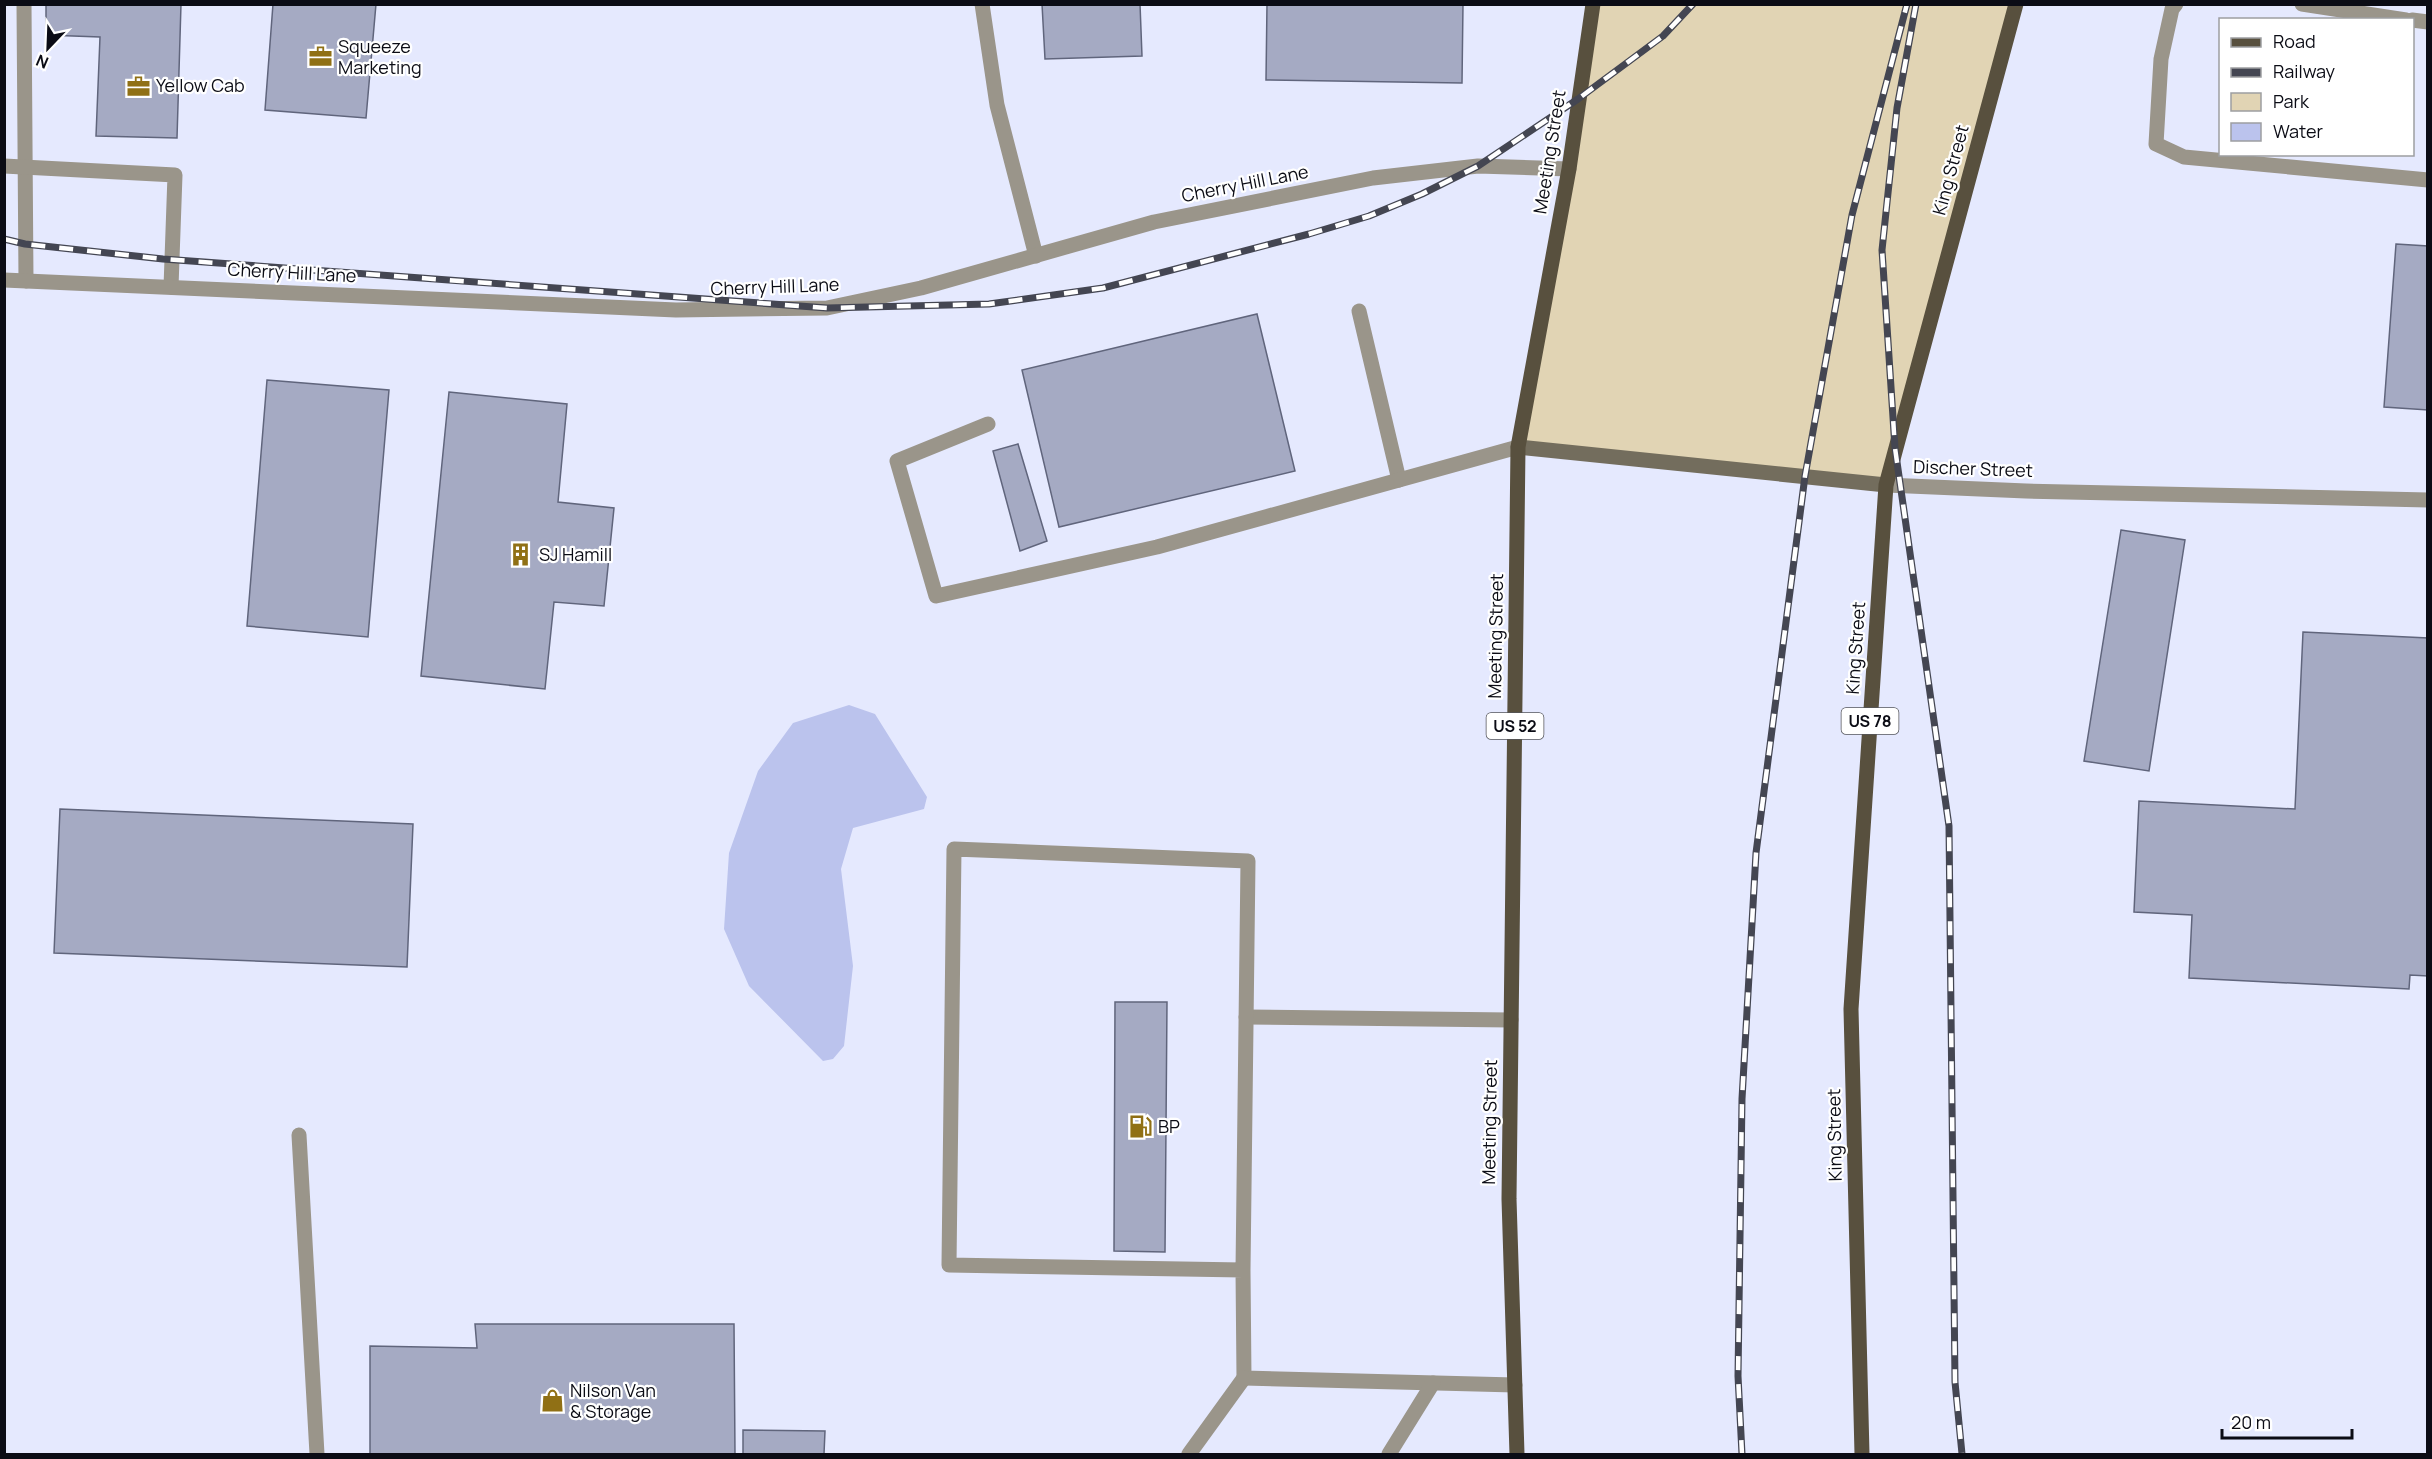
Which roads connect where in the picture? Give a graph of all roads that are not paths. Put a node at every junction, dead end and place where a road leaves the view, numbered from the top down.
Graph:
1 (24, 4) edge
2 (982, 4) edge
3 (1593, 4) edge
4 (2016, 4) edge
5 (2176, 4) edge
6 (2302, 4) edge
7 (2393, 18) edge
8 (4, 166) edge
9 (25, 169) junction
10 (1569, 169) junction
11 (2427, 180) edge
12 (1036, 256) junction
13 (4, 280) edge
14 (26, 281) junction
15 (171, 287) junction
16 (1359, 311) dead end
17 (988, 424) dead end
18 (1518, 447) junction
19 (1399, 480) junction
20 (1886, 485) junction
21 (2427, 500) edge
22 (1246, 1017) junction
23 (1511, 1020) junction
24 (299, 1135) dead end
25 (1243, 1270) junction
26 (1244, 1378) junction
27 (1433, 1383) junction
28 (1515, 1385) junction
29 (317, 1455) edge
30 (1189, 1455) edge
31 (1389, 1455) edge
32 (1518, 1455) edge
33 (1862, 1455) edge

1 - 9 street
2 - 12 street
3 - 10 main road, Meeting Street / US 52
4 - 20 main road, King Street / US 78
5 - 11 street
6 - 7 street
8 - 9 street
9 - 14 street
9 - 15 street
10 - 12 street, Cherry Hill Lane
10 - 18 main road, Meeting Street / US 52
12 - 15 street, Cherry Hill Lane
13 - 14 street, Cherry Hill Lane
14 - 15 street, Cherry Hill Lane
16 - 19 street
17 - 19 street
18 - 19 street
18 - 20 street, Discher Street
18 - 23 main road, Meeting Street / US 52
20 - 21 street, Discher Street
20 - 33 main road, King Street / US 78
22 - 23 street
22 - 25 street
22 - 25 street
23 - 28 main road, Meeting Street / US 52
24 - 29 street
25 - 26 street
26 - 27 street
26 - 30 street
27 - 28 street
27 - 31 street
28 - 32 main road, Meeting Street / US 52

